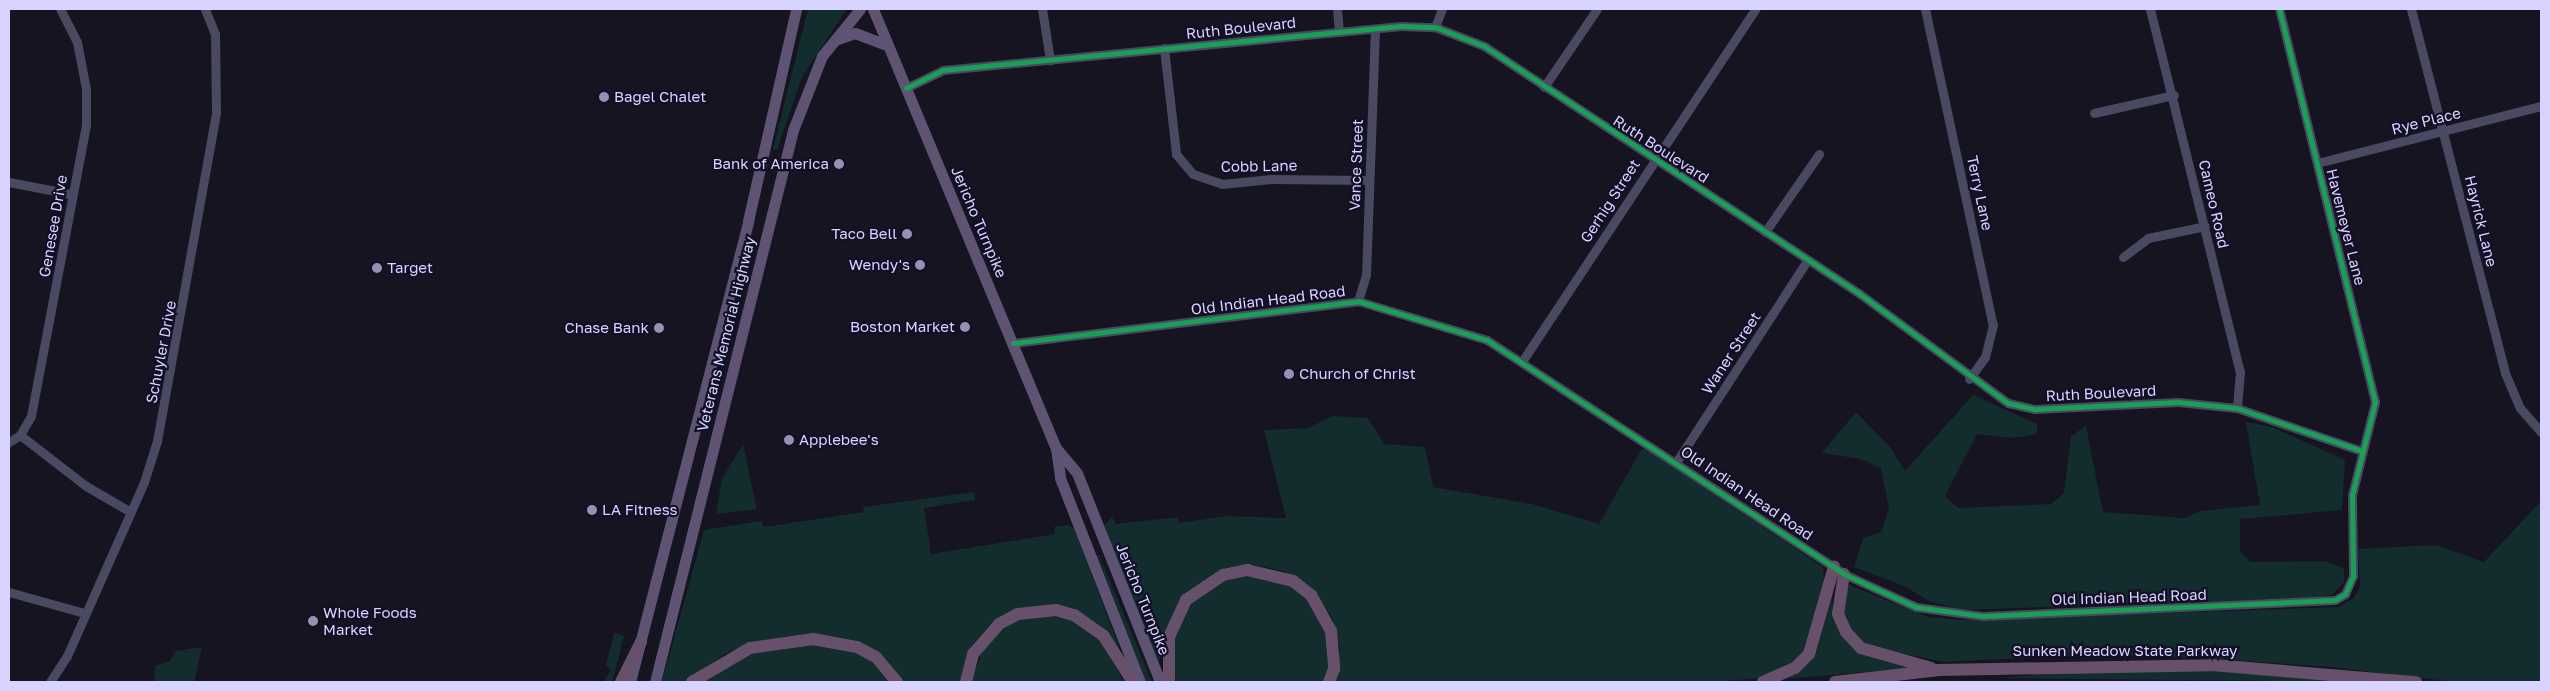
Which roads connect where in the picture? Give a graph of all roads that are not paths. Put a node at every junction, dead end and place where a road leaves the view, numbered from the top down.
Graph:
1 (60, 9) edge
2 (205, 9) edge
3 (796, 9) edge
4 (860, 9) edge
5 (873, 9) edge
6 (1042, 9) edge
7 (1337, 9) edge
8 (1442, 9) edge
9 (1597, 9) edge
10 (1755, 9) edge
11 (1925, 9) edge
12 (2150, 9) edge
13 (2279, 9) edge
14 (2411, 9) edge
15 (1435, 27) junction
16 (1375, 29) junction
17 (1339, 32) junction
18 (832, 42) junction
19 (887, 44) junction
20 (1164, 48) junction
21 (1050, 60) junction
22 (1544, 87) junction
23 (906, 88) junction
24 (2174, 95) junction
25 (2541, 106) edge
26 (2094, 113) dead end
27 (2444, 131) junction
28 (1819, 154) dead end
29 (1653, 160) junction
30 (2318, 163) junction
31 (1369, 180) junction
32 (9, 182) edge
33 (71, 194) junction
34 (2205, 226) junction
35 (1765, 232) junction
36 (2123, 257) dead end
37 (1807, 261) junction
38 (1358, 301) junction
39 (1013, 343) junction
40 (1523, 360) junction
41 (1970, 378) junction
42 (2236, 408) junction
43 (2541, 432) edge
44 (20, 435) junction
45 (9, 442) edge
46 (1056, 448) junction
47 (2362, 451) junction
48 (1677, 460) junction
49 (129, 511) junction
50 (1839, 570) junction
51 (9, 592) edge
52 (84, 613) junction
53 (640, 642) junction
54 (1939, 670) junction
55 (50, 682) edge
56 (621, 682) edge
57 (630, 682) edge
58 (655, 682) edge
59 (692, 682) edge
60 (897, 682) edge
61 (966, 682) edge
62 (1133, 682) edge
63 (1140, 682) edge
64 (1160, 682) edge
65 (1169, 682) edge
66 (1329, 682) edge
67 (1763, 682) edge
68 (1835, 682) edge
69 (2416, 682) edge

1 - 33 street, Genesee Drive
2 - 49 street, Schuyler Drive
3 - 53 main road, Veterans Memorial Highway
4 - 18 main road, Veterans Memorial Highway
5 - 19 main road, Jericho Turnpike
6 - 21 street
7 - 17 street
8 - 15 street
9 - 22 street
10 - 29 street, Gerhig Street
11 - 41 street, Terry Lane
12 - 24 street, Cameo Road
13 - 30 street, Havemeyer Lane
14 - 27 street, Hayrick Lane
15 - 16 street, Ruth Boulevard
15 - 22 street, Ruth Boulevard
16 - 17 street, Ruth Boulevard
16 - 31 street, Vance Street
17 - 20 street, Ruth Boulevard
18 - 19 main road
18 - 58 main road, Veterans Memorial Highway
19 - 23 main road, Jericho Turnpike
20 - 21 street, Ruth Boulevard
20 - 31 street, Cobb Lane
21 - 23 street, Ruth Boulevard
22 - 29 street, Ruth Boulevard
23 - 39 main road, Jericho Turnpike
24 - 26 street
24 - 34 street, Cameo Road
25 - 27 street, Rye Place
27 - 30 street, Rye Place
27 - 43 street, Hayrick Lane
28 - 35 street
29 - 35 street, Ruth Boulevard
29 - 40 street, Gerhig Street
30 - 47 street, Havemeyer Lane
31 - 38 street, Vance Street
32 - 33 street
33 - 44 street, Genesee Drive
34 - 36 street
34 - 42 street, Cameo Road
35 - 37 street, Ruth Boulevard
37 - 41 street, Ruth Boulevard
37 - 48 street, Waner Street
38 - 39 street, Old Indian Head Road
38 - 40 street, Old Indian Head Road
39 - 46 main road, Jericho Turnpike
40 - 48 street, Old Indian Head Road
41 - 42 street, Ruth Boulevard
42 - 47 street, Ruth Boulevard
44 - 45 street, Genesee Drive
44 - 49 street
46 - 63 main road, Jericho Turnpike
46 - 64 main road, Jericho Turnpike
47 - 50 street, Old Indian Head Road
48 - 50 street, Old Indian Head Road
49 - 52 street, Schuyler Drive
50 - 54 highway
50 - 67 highway
51 - 52 street
52 - 55 street, Schuyler Drive
53 - 56 highway
53 - 57 main road, Veterans Memorial Highway
54 - 68 highway, Sunken Meadow State Parkway
54 - 69 highway, Sunken Meadow State Parkway
59 - 60 highway
61 - 62 highway
65 - 66 highway

